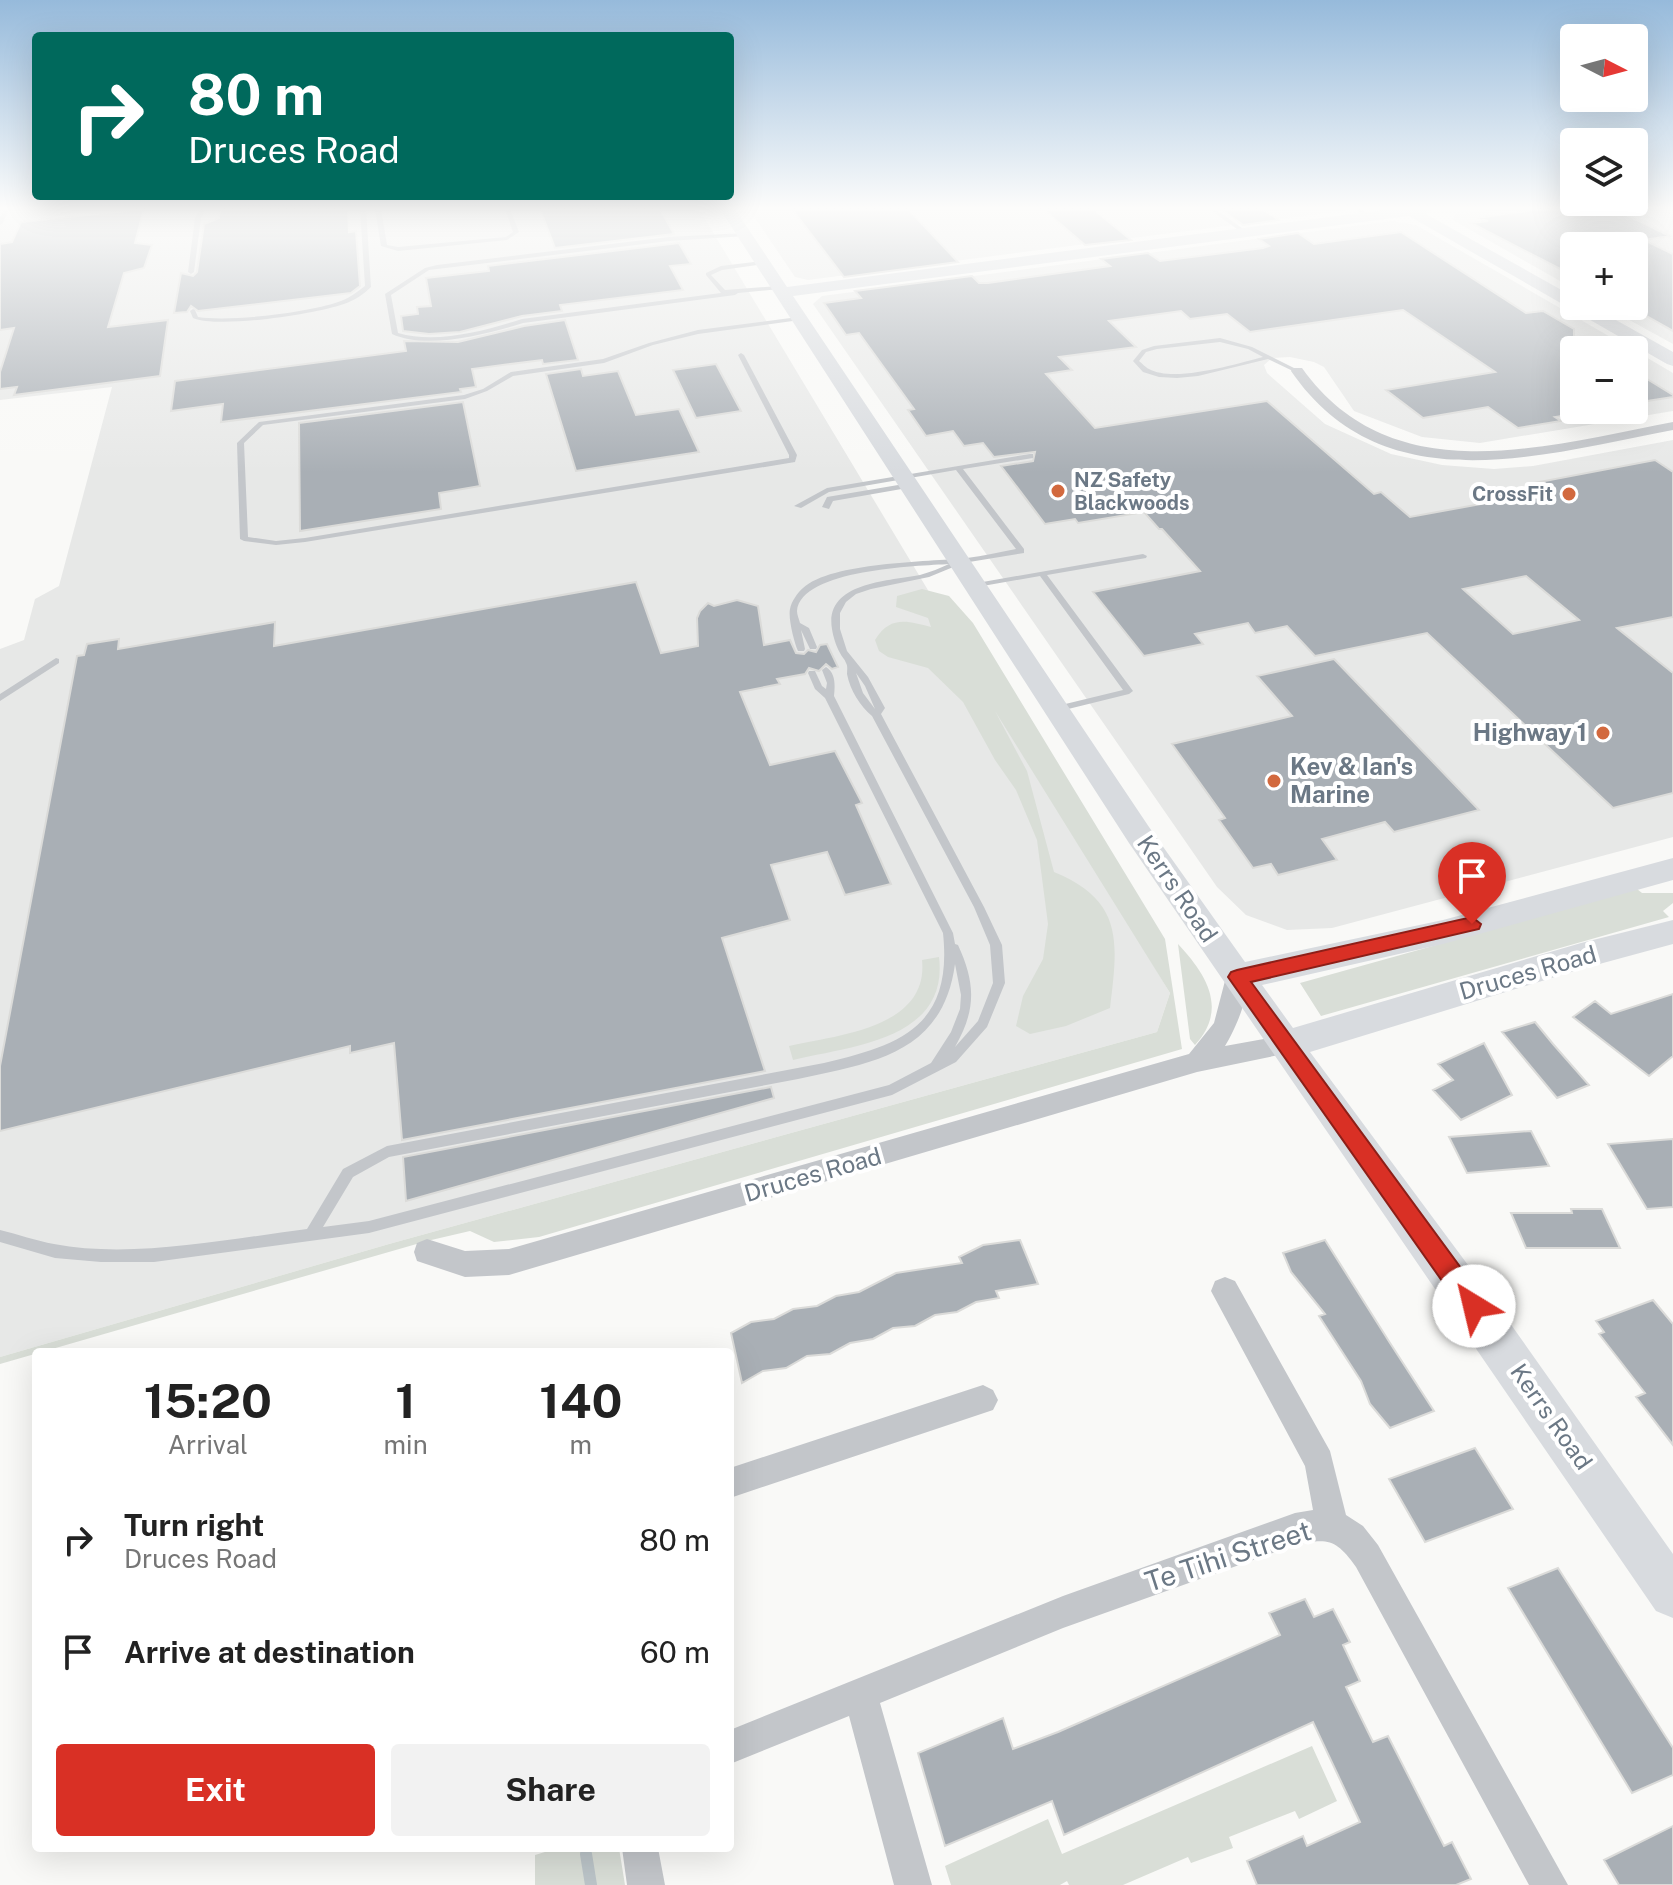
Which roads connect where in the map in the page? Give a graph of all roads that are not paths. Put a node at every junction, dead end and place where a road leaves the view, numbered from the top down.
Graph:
1 (355, 297) edge
2 (389, 297) edge
3 (705, 297) edge
4 (784, 297) edge
5 (193, 311) dead end
6 (798, 319) junction
7 (1602, 320) edge
8 (741, 355) dead end
9 (1268, 357) junction
10 (1673, 360) edge
11 (1297, 371) joint
12 (1673, 426) edge
13 (1030, 456) dead end
14 (958, 468) junction
15 (907, 481) junction
16 (798, 506) dead end
17 (826, 507) dead end
18 (1143, 556) dead end
19 (961, 561) junction
20 (1042, 574) junction
21 (977, 585) junction
22 (797, 625) junction
23 (813, 647) dead end
24 (801, 649) dead end
25 (56, 661) dead end
26 (826, 670) dead end
27 (812, 673) dead end
28 (829, 696) junction
29 (0, 698) edge
30 (1056, 709) junction
31 (1673, 869) edge
32 (1673, 932) edge
33 (948, 933) junction
34 (1237, 977) junction
35 (1285, 1045) junction
36 (1197, 1062) junction
37 (934, 1067) junction
38 (311, 1234) junction
39 (0, 1236) edge
40 (427, 1252) dead end
41 (1225, 1291) dead end
42 (983, 1400) dead end
43 (734, 1482) edge
44 (1332, 1525) junction
45 (1673, 1594) edge
46 (861, 1695) junction
47 (734, 1745) edge
48 (641, 1852) edge
49 (646, 1885) edge
50 (913, 1885) edge
51 (1549, 1885) edge

1 - 5 lane
2 - 3 lane
4 - 6 main road, Kerrs Road
6 - 8 lane
6 - 15 main road, Kerrs Road
7 - 10 main road
9 - 9 lane
9 - 11 lane
11 - 12 street
13 - 14 lane
14 - 15 lane
14 - 19 lane
15 - 16 lane
15 - 17 lane
15 - 19 main road, Kerrs Road
18 - 20 lane
19 - 21 main road, Kerrs Road
19 - 22 lane
19 - 37 lane
20 - 21 lane
20 - 30 lane
21 - 30 main road, Kerrs Road
22 - 23 lane
22 - 24 lane
25 - 29 lane
26 - 28 lane
27 - 28 lane
28 - 33 lane
30 - 34 main road, Kerrs Road
31 - 34 main road
32 - 35 main road, Druces Road
33 - 37 lane
33 - 38 lane
34 - 35 main road, Kerrs Road
34 - 36 street
35 - 36 street, Druces Road
35 - 45 main road, Kerrs Road
36 - 40 street, Druces Road
37 - 38 lane
38 - 39 lane
41 - 44 street
42 - 43 street
44 - 46 street, Te Tihi Street
44 - 51 street, Te Tihi Street
46 - 47 street, Te Tihi Street
46 - 50 street
48 - 49 street

